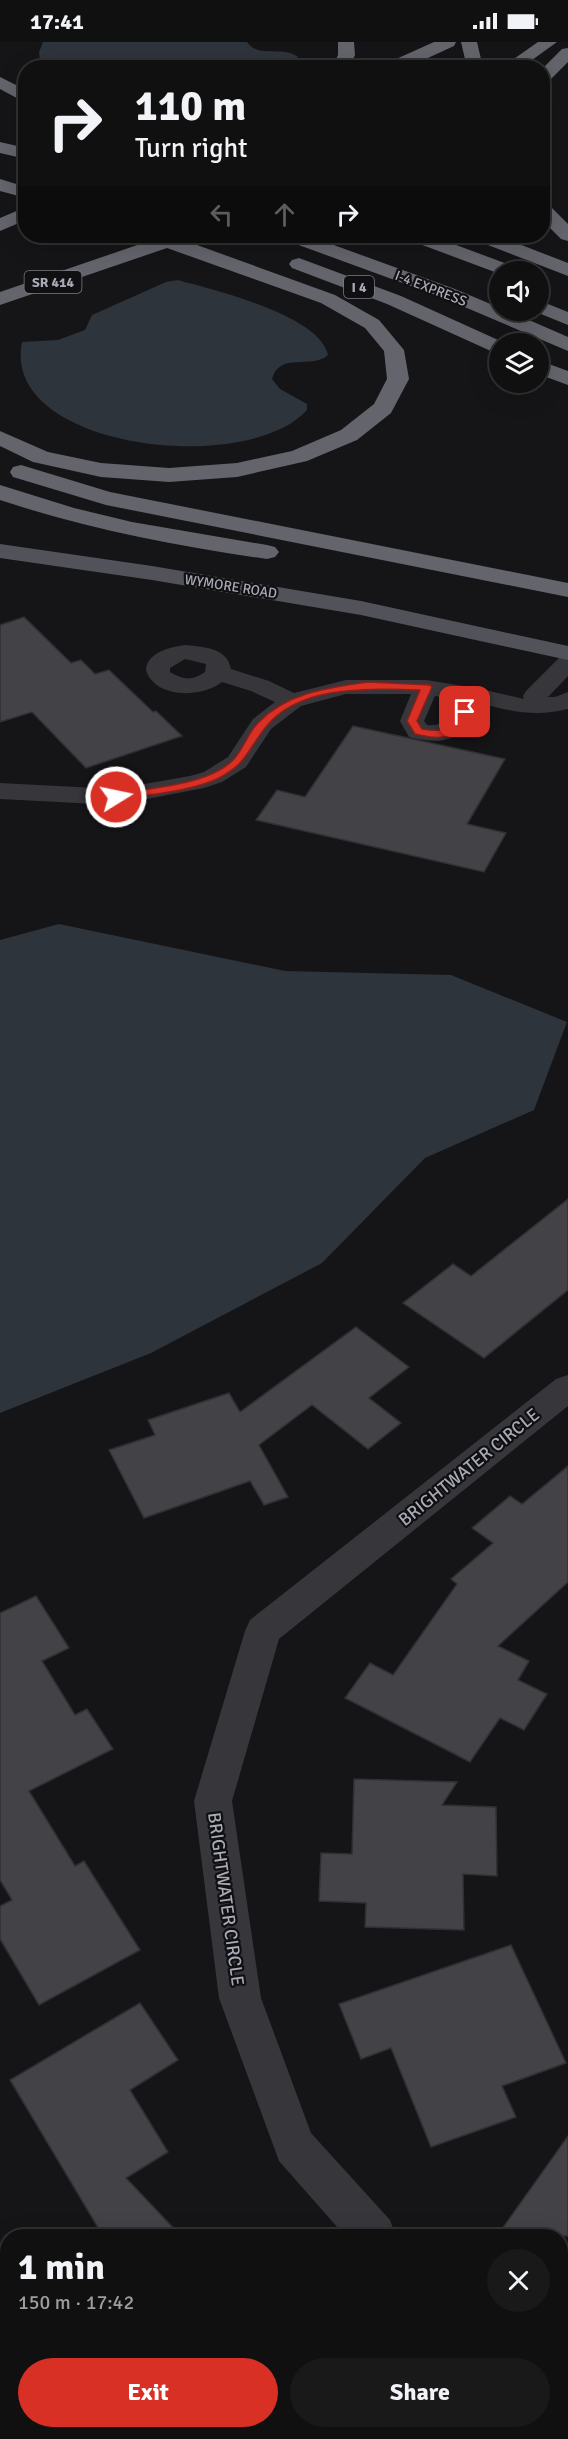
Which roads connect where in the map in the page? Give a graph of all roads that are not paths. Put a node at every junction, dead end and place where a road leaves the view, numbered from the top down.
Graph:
1 (346, 42) edge
2 (469, 42) edge
3 (549, 42) edge
4 (444, 44) edge
5 (568, 53) edge
6 (343, 60) edge
7 (409, 60) edge
8 (473, 60) edge
9 (521, 60) edge
10 (550, 70) edge
11 (0, 82) edge
12 (18, 93) edge
13 (0, 147) edge
14 (18, 152) edge
15 (0, 169) edge
16 (18, 174) edge
17 (0, 185) edge
18 (18, 199) edge
19 (18, 207) edge
20 (18, 210) edge
21 (0, 214) edge
22 (550, 217) edge
23 (0, 225) edge
24 (568, 235) edge
25 (150, 243) edge
26 (155, 243) edge
27 (311, 243) edge
28 (434, 243) edge
29 (500, 243) edge
30 (282, 259) dead end
31 (106, 264) junction
32 (489, 264) edge
33 (568, 270) edge
34 (0, 299) edge
35 (549, 311) edge
36 (0, 318) edge
37 (568, 319) edge
38 (489, 343) edge
39 (568, 345) edge
40 (549, 371) edge
41 (568, 380) edge
42 (0, 438) edge
43 (0, 463) edge
44 (0, 492) edge
45 (0, 551) edge
46 (0, 563) edge
47 (568, 590) edge
48 (568, 601) edge
49 (462, 629) junction
50 (568, 653) edge
51 (568, 662) edge
52 (219, 672) dead end
53 (426, 687) junction
54 (476, 695) junction
55 (568, 699) edge
56 (292, 701) junction
57 (539, 707) junction
58 (0, 791) edge
59 (568, 1388) edge
60 (368, 2229) edge

1 - 6 highway
2 - 8 highway
3 - 9 highway
4 - 7 highway
5 - 10 highway
11 - 12 highway
13 - 14 highway
15 - 16 highway
17 - 18 highway
19 - 21 highway
20 - 23 highway
22 - 24 highway
25 - 31 highway, SR 414
26 - 42 highway
27 - 39 highway, I-4 EXPRESS
28 - 32 highway
29 - 33 highway
30 - 38 highway, I 4
31 - 34 highway, SR 414
31 - 36 highway
35 - 37 highway
40 - 41 highway
43 - 47 highway
44 - 48 highway
45 - 49 main road, WYMORE ROAD
46 - 49 main road, WYMORE ROAD
49 - 50 main road, WYMORE ROAD
51 - 57 street
52 - 56 street
53 - 54 street
53 - 54 street
53 - 56 street
54 - 57 street
55 - 57 street
56 - 58 street
59 - 60 street, BRIGHTWATER CIRCLE

